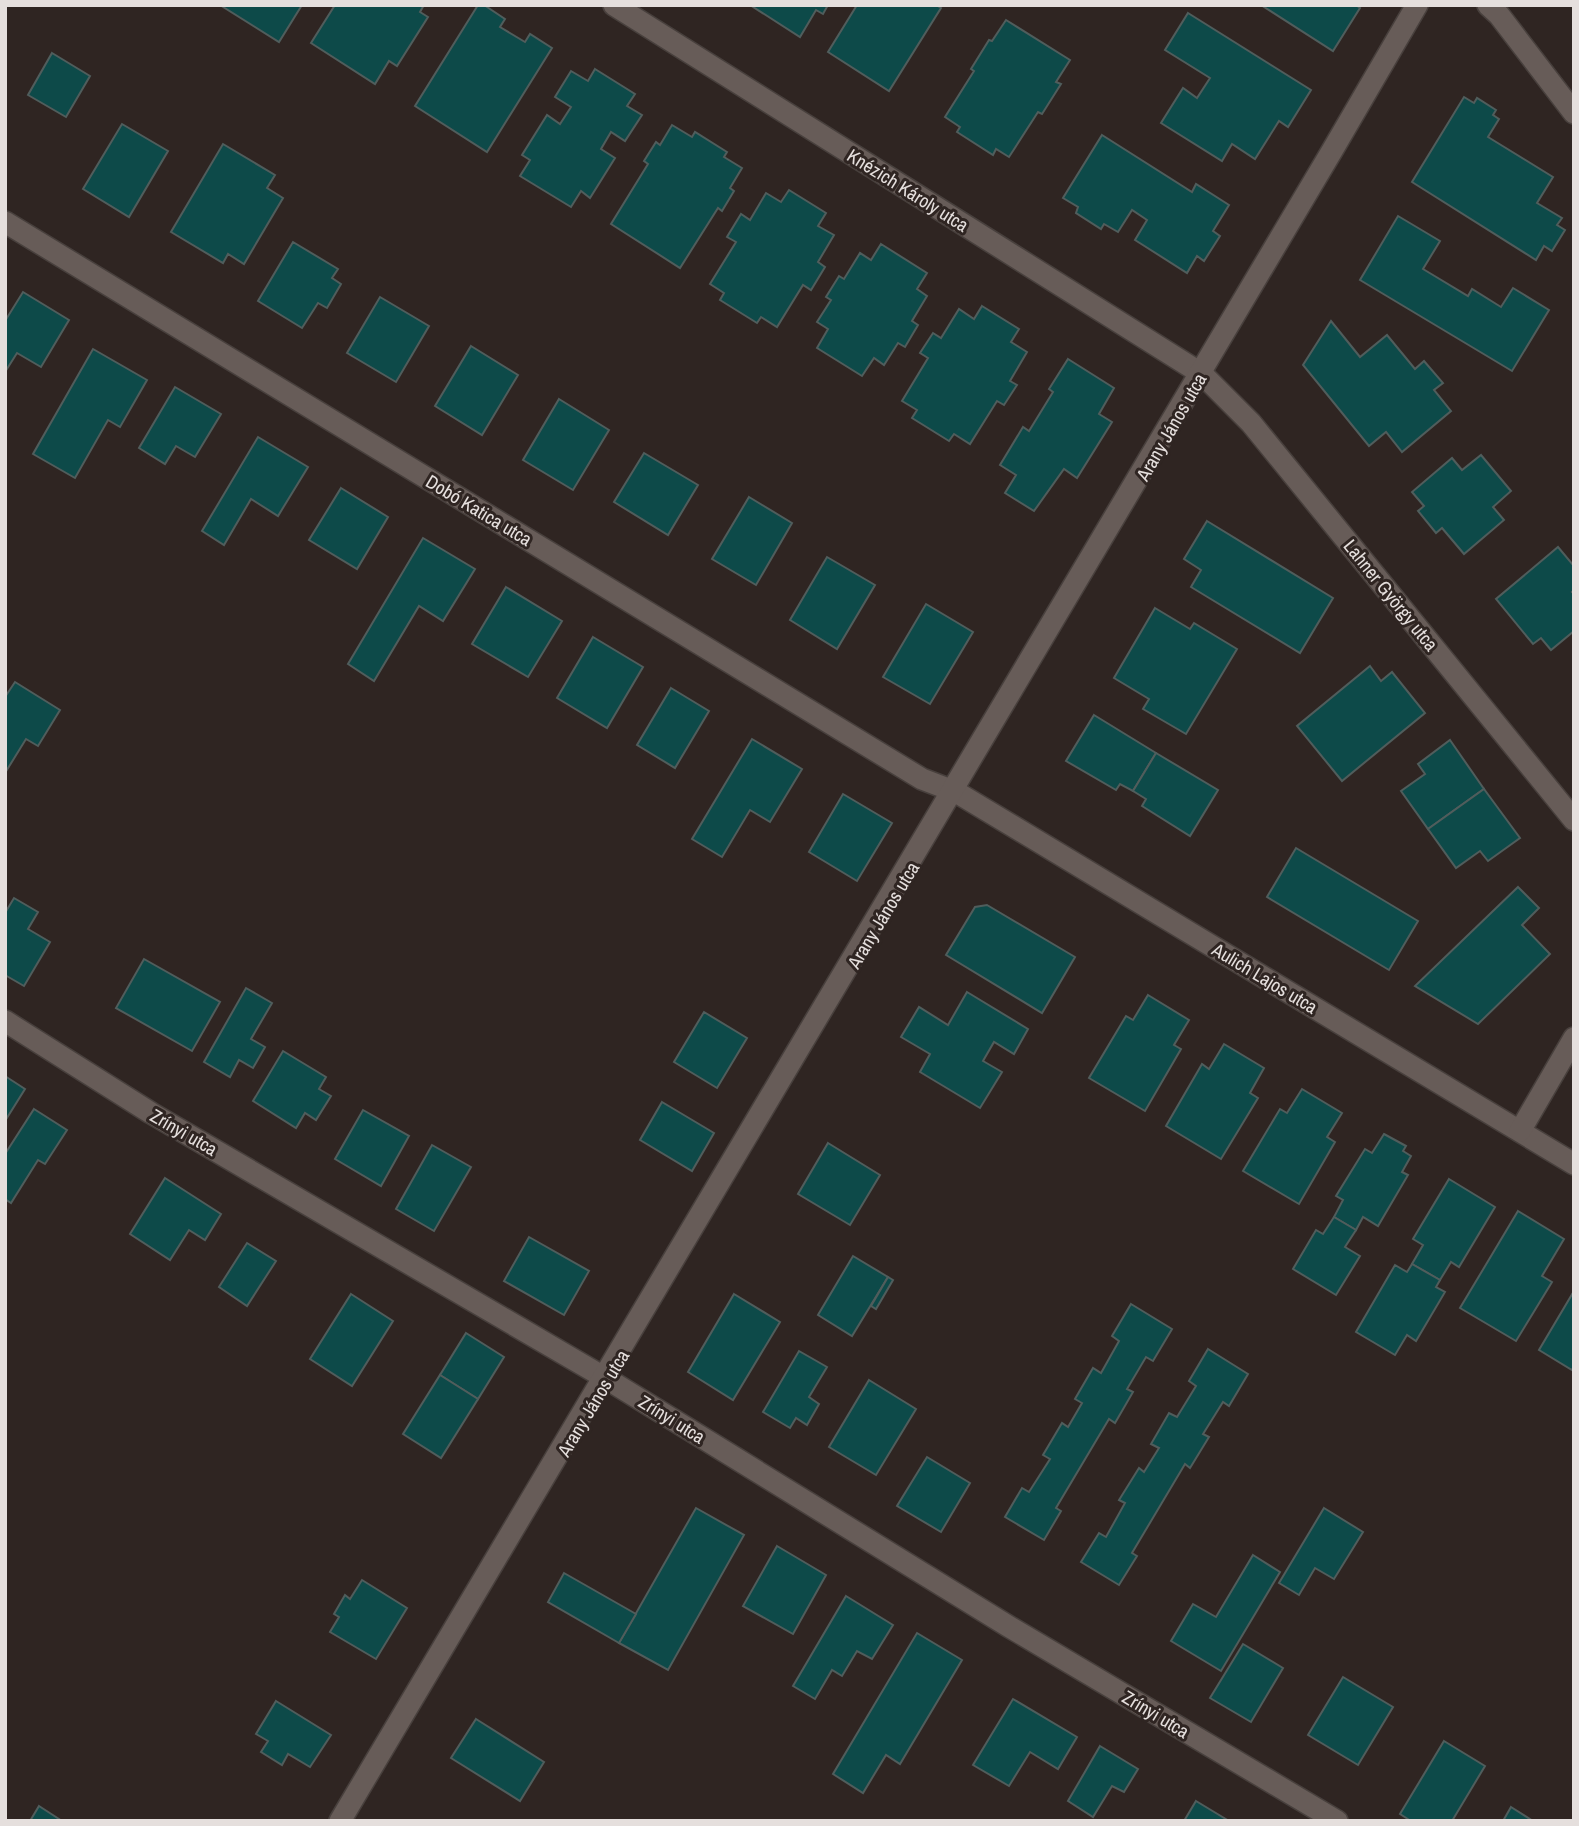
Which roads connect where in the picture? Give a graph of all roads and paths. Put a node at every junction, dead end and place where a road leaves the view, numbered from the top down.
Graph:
1 (614, 5) edge
2 (1417, 5) edge
3 (1488, 5) edge
4 (1574, 113) edge
5 (5, 222) edge
6 (1202, 374) junction
7 (956, 792) junction
8 (1574, 820) edge
9 (5, 1021) edge
10 (1574, 1038) edge
11 (1520, 1131) junction
12 (1574, 1164) edge
13 (607, 1379) junction
14 (340, 1821) edge
15 (1337, 1821) edge

1 - 6 street, Knézich Károly utca
2 - 6 street, Arany János utca
3 - 4 street
5 - 7 street, Dobó Katica utca
6 - 7 street, Arany János utca
6 - 8 street, Lahner György utca
7 - 11 street, Aulich Lajos utca
7 - 13 street, Arany János utca
9 - 13 street, Zrínyi utca
10 - 11 street
11 - 12 street, Aulich Lajos utca
13 - 14 street, Arany János utca
13 - 15 street, Zrínyi utca

